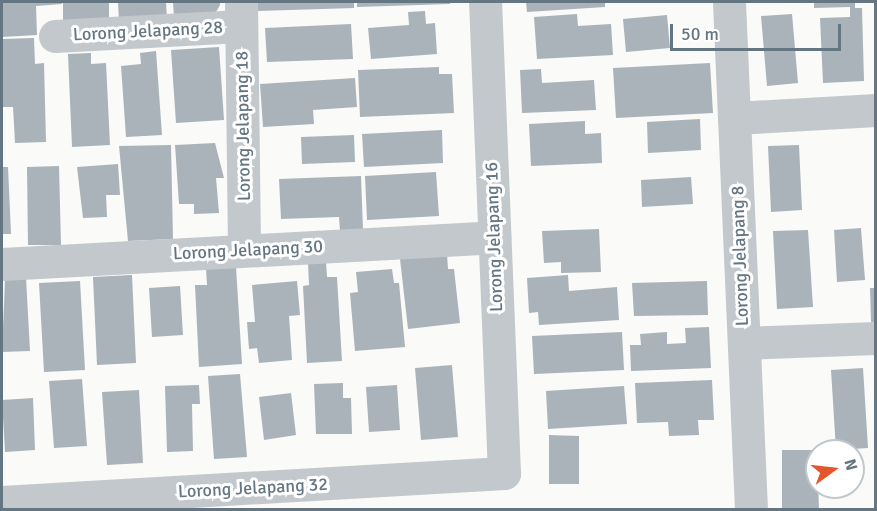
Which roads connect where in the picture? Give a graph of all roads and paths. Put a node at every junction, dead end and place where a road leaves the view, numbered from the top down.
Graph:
1 (485, 2) edge
2 (729, 2) edge
3 (241, 14) edge
4 (55, 36) dead end
5 (876, 110) edge
6 (734, 118) junction
7 (494, 237) junction
8 (244, 250) junction
9 (2, 264) edge
10 (876, 338) edge
11 (744, 343) junction
12 (504, 473) joint
13 (2, 502) edge
14 (751, 510) edge

1 - 7 street, Lorong Jelapang 16
2 - 6 street, Lorong Jelapang 8
3 - 4 street, Lorong Jelapang 28
3 - 8 street, Lorong Jelapang 18
5 - 6 street
6 - 11 street, Lorong Jelapang 8
7 - 8 street, Lorong Jelapang 30
7 - 12 street, Lorong Jelapang 16
8 - 9 street, Lorong Jelapang 30
10 - 11 street
11 - 14 street, Lorong Jelapang 8
12 - 13 street, Lorong Jelapang 32

